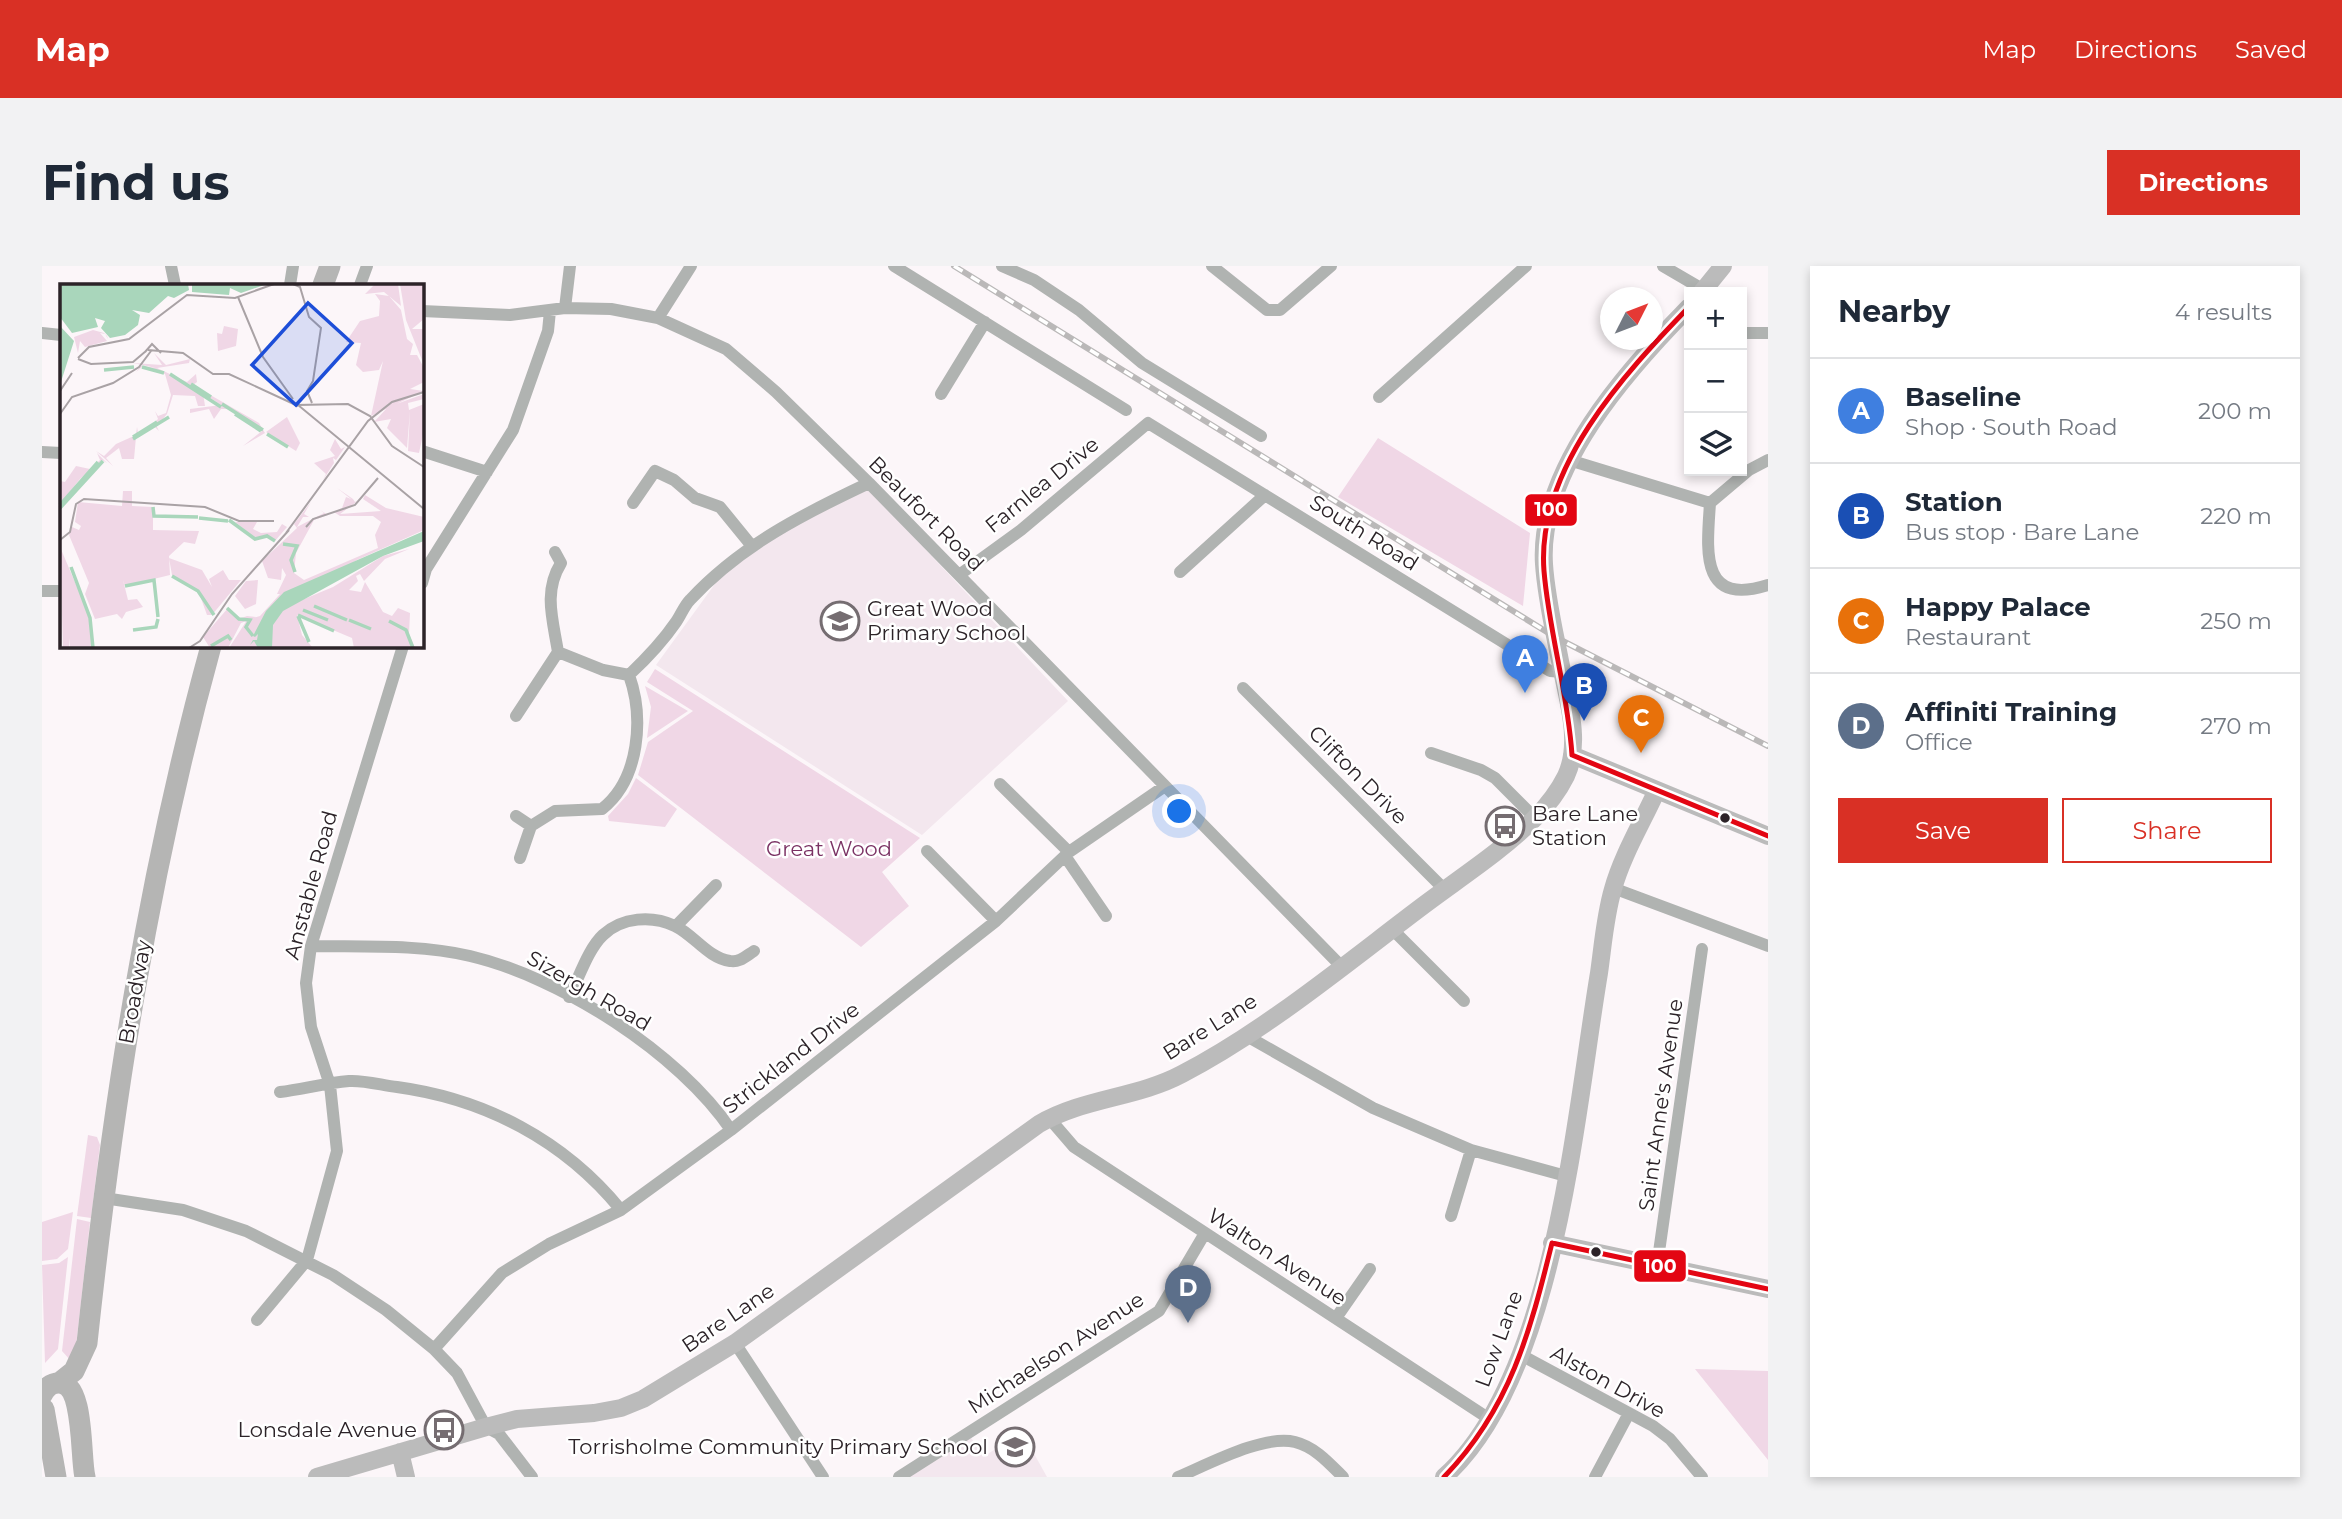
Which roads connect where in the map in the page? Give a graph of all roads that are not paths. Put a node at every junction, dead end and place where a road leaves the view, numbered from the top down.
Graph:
1 (171, 266) edge
2 (293, 266) edge
3 (330, 266) edge
4 (367, 266) edge
5 (570, 266) edge
6 (691, 266) edge
7 (894, 266) edge
8 (1002, 266) edge
9 (1212, 266) edge
10 (1331, 266) edge
11 (1526, 266) edge
12 (1663, 266) edge
13 (1723, 266) edge
14 (175, 284) edge
15 (290, 284) edge
16 (323, 284) edge
17 (360, 284) edge
18 (1697, 287) edge
19 (1706, 287) edge
20 (565, 308) junction
21 (424, 311) edge
22 (550, 311) junction
23 (1684, 313) edge
24 (659, 318) junction
25 (985, 322) junction
26 (42, 333) edge
27 (1747, 333) edge
28 (1768, 333) edge
29 (60, 335) edge
30 (941, 394) dead end
31 (1379, 397) dead end
32 (1126, 410) dead end
33 (1148, 423) joint
34 (1261, 436) dead end
35 (42, 452) edge
36 (424, 452) edge
37 (60, 453) edge
38 (1569, 460) junction
39 (1768, 460) edge
40 (487, 472) junction
41 (869, 483) junction
42 (1265, 495) junction
43 (634, 503) dead end
44 (1710, 503) junction
45 (751, 545) junction
46 (563, 560) dead end
47 (424, 568) edge
48 (1180, 572) dead end
49 (959, 575) junction
50 (1768, 585) edge
51 (42, 591) edge
52 (60, 591) edge
53 (211, 648) edge
54 (402, 648) edge
55 (558, 652) junction
56 (1562, 672) junction
57 (629, 675) junction
58 (1243, 688) dead end
59 (516, 716) dead end
60 (1431, 753) dead end
61 (1572, 755) junction
62 (1000, 784) dead end
63 (1165, 786) junction
64 (1656, 792) junction
65 (516, 816) dead end
66 (1535, 818) junction
67 (531, 826) junction
68 (1768, 836) edge
69 (926, 851) dead end
70 (1067, 854) junction
71 (520, 858) dead end
72 (716, 885) dead end
73 (1613, 888) junction
74 (1444, 889) junction
75 (1106, 916) dead end
76 (996, 921) junction
77 (676, 926) junction
78 (1392, 929) junction
79 (311, 946) junction
80 (1768, 946) edge
81 (1702, 949) dead end
82 (754, 951) dead end
83 (1341, 966) junction
84 (569, 997) junction
85 (1464, 1001) dead end
86 (1245, 1035) junction
87 (330, 1084) junction
88 (280, 1092) dead end
89 (1049, 1118) junction
90 (731, 1130) junction
91 (1471, 1150) junction
92 (1566, 1176) junction
93 (104, 1198) junction
94 (621, 1210) junction
95 (1451, 1216) dead end
96 (1205, 1233) junction
97 (1552, 1243) junction
98 (307, 1260) junction
99 (1657, 1266) junction
100 (1370, 1269) dead end
101 (1768, 1289) edge
102 (1336, 1318) junction
103 (257, 1320) dead end
104 (87, 1343) junction
105 (735, 1343) junction
106 (434, 1349) junction
107 (1521, 1354) junction
108 (46, 1395) edge
109 (76, 1401) junction
110 (1628, 1415) junction
111 (1491, 1420) junction
112 (486, 1427) junction
113 (400, 1452) junction
114 (56, 1477) edge
115 (85, 1477) edge
116 (317, 1477) edge
117 (406, 1477) edge
118 (533, 1477) edge
119 (823, 1477) edge
120 (899, 1477) edge
121 (1178, 1477) edge
122 (1343, 1477) edge
123 (1444, 1477) edge
124 (1595, 1477) edge
125 (1702, 1477) edge

1 - 14 street
2 - 15 street
3 - 16 main road
4 - 17 street
5 - 20 street
6 - 24 street
7 - 25 street
8 - 34 street
9 - 10 street
11 - 31 street
12 - 18 street
13 - 19 main road
20 - 22 street, Beaufort Road
20 - 24 street, Beaufort Road
21 - 22 street, Beaufort Road
22 - 40 street
23 - 38 main road, Bare Lane
24 - 41 street, Beaufort Road
25 - 30 street
25 - 32 street
26 - 29 street
27 - 28 street
33 - 42 street, South Road
33 - 49 street, Farnlea Drive
35 - 37 street
36 - 40 street
38 - 44 street
38 - 56 main road, Bare Lane
39 - 44 street
40 - 47 street
41 - 45 street
41 - 49 street, Beaufort Road
42 - 48 street
42 - 56 street, South Road
43 - 45 street
44 - 50 street
45 - 57 street
46 - 55 street
49 - 63 street, Beaufort Road
51 - 52 street
53 - 93 main road, Broadway
54 - 79 street, Anstable Road
55 - 57 street
55 - 59 street
56 - 61 main road, Bare Lane
57 - 67 street
58 - 74 street, Clifton Drive
60 - 66 street
61 - 64 main road
61 - 66 main road, Bare Lane
62 - 70 street
63 - 70 street, Strickland Drive
63 - 83 street, Beaufort Road
64 - 68 main road
64 - 73 main road, Low Lane
65 - 67 street
66 - 74 main road, Bare Lane
67 - 71 street
69 - 76 street
70 - 75 street
70 - 76 street, Strickland Drive
72 - 77 street
73 - 80 street
73 - 92 main road, Low Lane
74 - 78 main road, Bare Lane
76 - 90 street, Strickland Drive
77 - 82 street
77 - 84 street
78 - 83 main road, Bare Lane
78 - 85 street
79 - 84 street, Sizergh Road
79 - 87 street, Anstable Road
81 - 99 street, Saint Anne's Avenue
83 - 86 main road, Bare Lane
84 - 90 street, Sizergh Road
86 - 89 main road, Bare Lane
86 - 91 street
87 - 88 street
87 - 94 street
87 - 98 street, Anstable Road
89 - 96 street, Walton Avenue
89 - 105 main road, Bare Lane
90 - 94 street, Strickland Drive
91 - 92 street
91 - 95 street
92 - 97 main road, Low Lane
93 - 98 street
93 - 104 main road, Broadway
94 - 106 street, Strickland Drive
96 - 102 street, Walton Avenue
96 - 120 street, Michaelson Avenue
97 - 99 main road
97 - 107 main road, Low Lane
98 - 103 street
98 - 106 street
99 - 101 main road
100 - 102 street
102 - 111 street, Walton Avenue
104 - 108 main road, Broadway
104 - 109 main road, Broadway
105 - 112 main road, Bare Lane
105 - 119 street
106 - 112 street
107 - 110 street, Alston Drive
107 - 111 main road, Low Lane
108 - 109 main road
108 - 109 main road
108 - 114 main road
109 - 115 main road
110 - 124 street
110 - 125 street, Alston Drive
111 - 123 main road, Low Lane
112 - 113 main road, Bare Lane
112 - 118 street
113 - 116 main road, Bare Lane
113 - 117 main road
121 - 122 street

